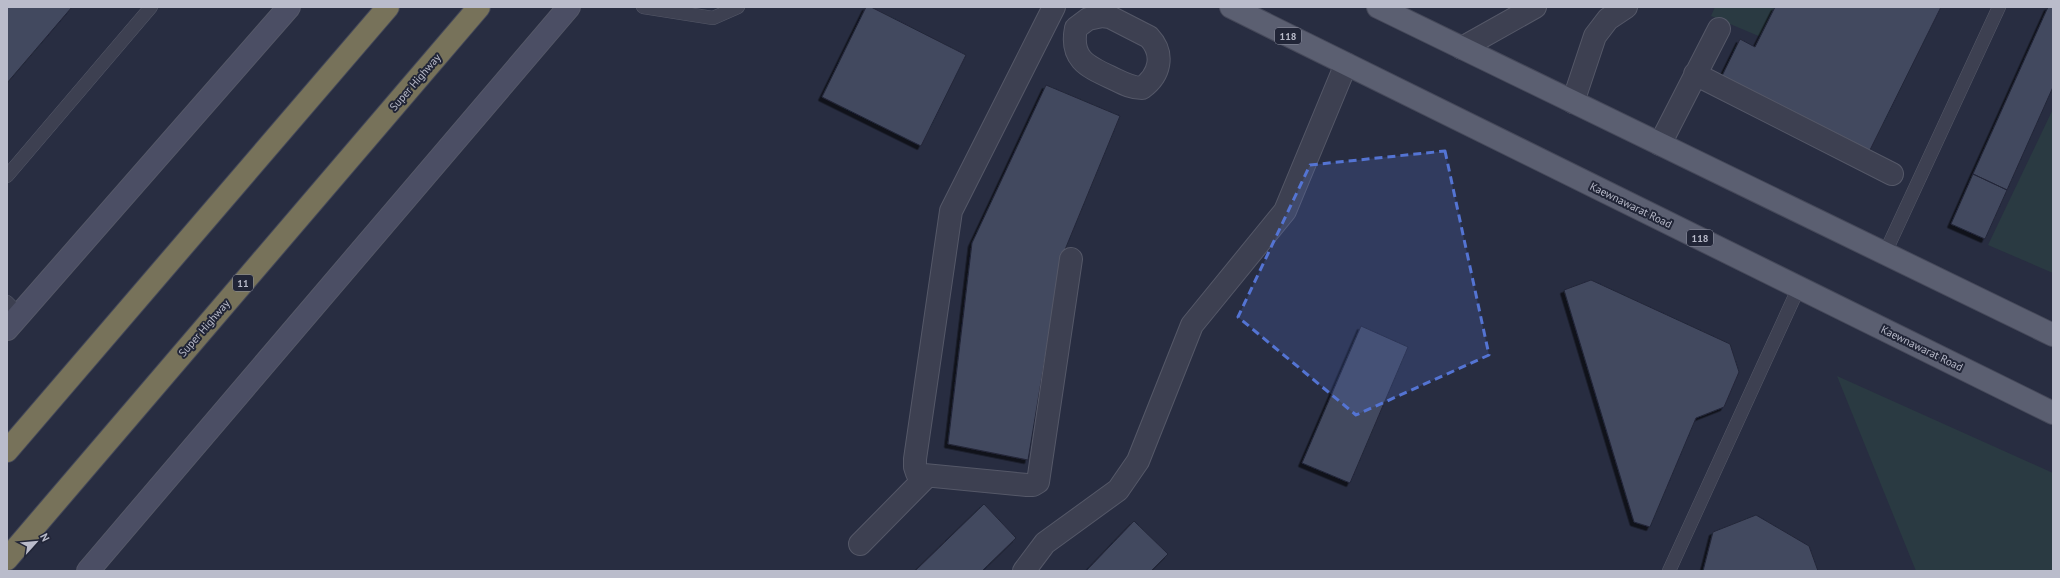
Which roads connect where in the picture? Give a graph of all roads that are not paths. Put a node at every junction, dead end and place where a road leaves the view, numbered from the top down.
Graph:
1 (151, 7) edge
2 (289, 7) edge
3 (388, 7) edge
4 (479, 7) edge
5 (643, 7) edge
6 (738, 7) edge
7 (1231, 7) edge
8 (1378, 7) edge
9 (1535, 7) edge
10 (1626, 7) edge
11 (1999, 7) edge
12 (572, 9) edge
13 (1052, 11) edge
14 (1076, 28) dead end
15 (1719, 29) dead end
16 (1462, 48) junction
17 (1346, 64) junction
18 (1696, 74) junction
19 (1573, 102) junction
20 (1660, 144) junction
21 (1892, 174) dead end
22 (7, 176) edge
23 (1885, 253) junction
24 (1071, 258) dead end
25 (1799, 288) junction
26 (12, 315) edge
27 (2053, 335) edge
28 (2053, 413) edge
29 (7, 451) edge
30 (927, 476) junction
31 (860, 544) dead end
32 (7, 559) edge
33 (91, 570) edge
34 (1024, 571) edge
35 (1669, 571) edge

1 - 22 lane
2 - 26 main road
3 - 29 highway
4 - 32 highway, Super Highway / 11
5 - 6 lane
7 - 17 main road, Kaewnawarat Road / 118
8 - 16 main road
9 - 16 street
10 - 19 street
11 - 23 lane
12 - 33 main road
13 - 14 street
13 - 30 street
15 - 18 street
16 - 19 main road
17 - 25 main road, Kaewnawarat Road / 118
17 - 34 street
18 - 20 street
18 - 21 street
19 - 20 main road
20 - 23 main road
23 - 27 main road
24 - 30 street
25 - 28 main road, Kaewnawarat Road / 118
25 - 35 lane
30 - 31 street

